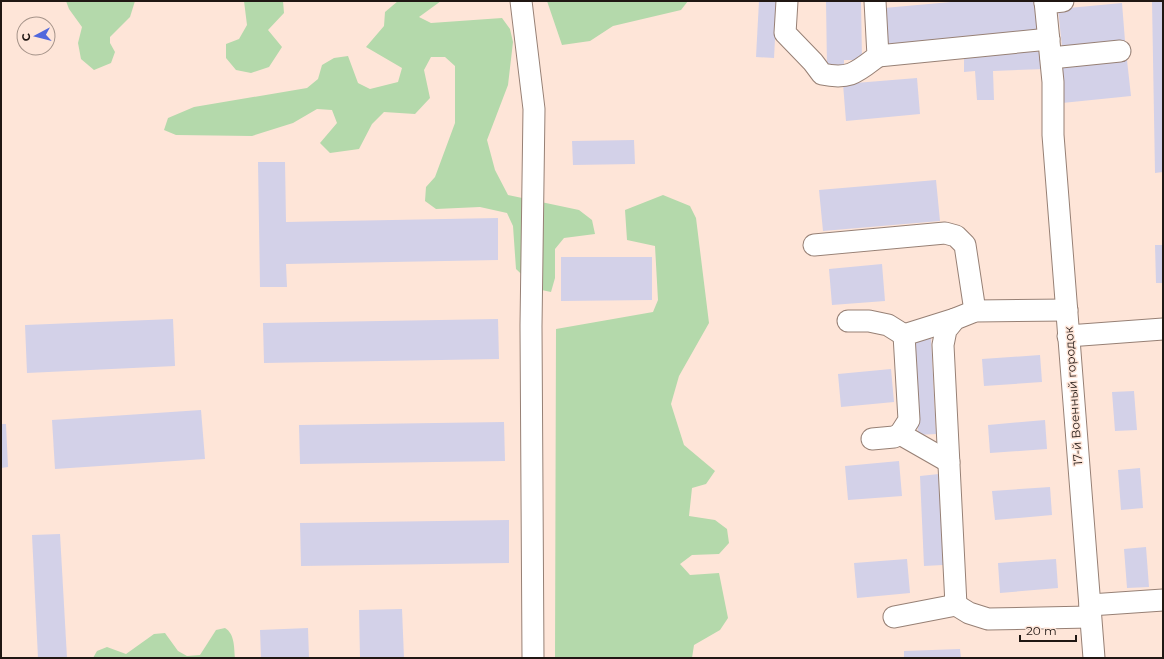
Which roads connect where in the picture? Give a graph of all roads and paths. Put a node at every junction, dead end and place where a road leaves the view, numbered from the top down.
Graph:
1 (521, 1) edge
2 (787, 1) edge
3 (875, 1) edge
4 (1051, 2) edge
5 (1050, 49) junction
6 (1120, 51) dead end
7 (878, 56) junction
8 (814, 245) dead end
9 (1067, 310) junction
10 (975, 311) junction
11 (955, 319) junction
12 (848, 321) dead end
13 (1163, 329) edge
14 (904, 335) junction
15 (1068, 336) junction
16 (900, 434) junction
17 (872, 439) dead end
18 (949, 462) junction
19 (1163, 600) edge
20 (956, 605) junction
21 (1090, 611) junction
22 (894, 617) dead end
23 (533, 658) edge
24 (1094, 658) edge

1 - 23 street
2 - 7 street
3 - 7 street
4 - 5 street, 17-й Военный городок
5 - 6 street
5 - 7 street
5 - 9 street, 17-й Военный городок
8 - 10 street
9 - 10 street
9 - 15 street, 17-й Военный городок
10 - 11 street
11 - 14 street
11 - 18 street
12 - 14 street
13 - 15 street
14 - 16 street
15 - 21 street, 17-й Военный городок
16 - 17 street
16 - 18 street
18 - 20 street
19 - 21 street
20 - 21 street
20 - 22 street
21 - 24 street, 17-й Военный городок

